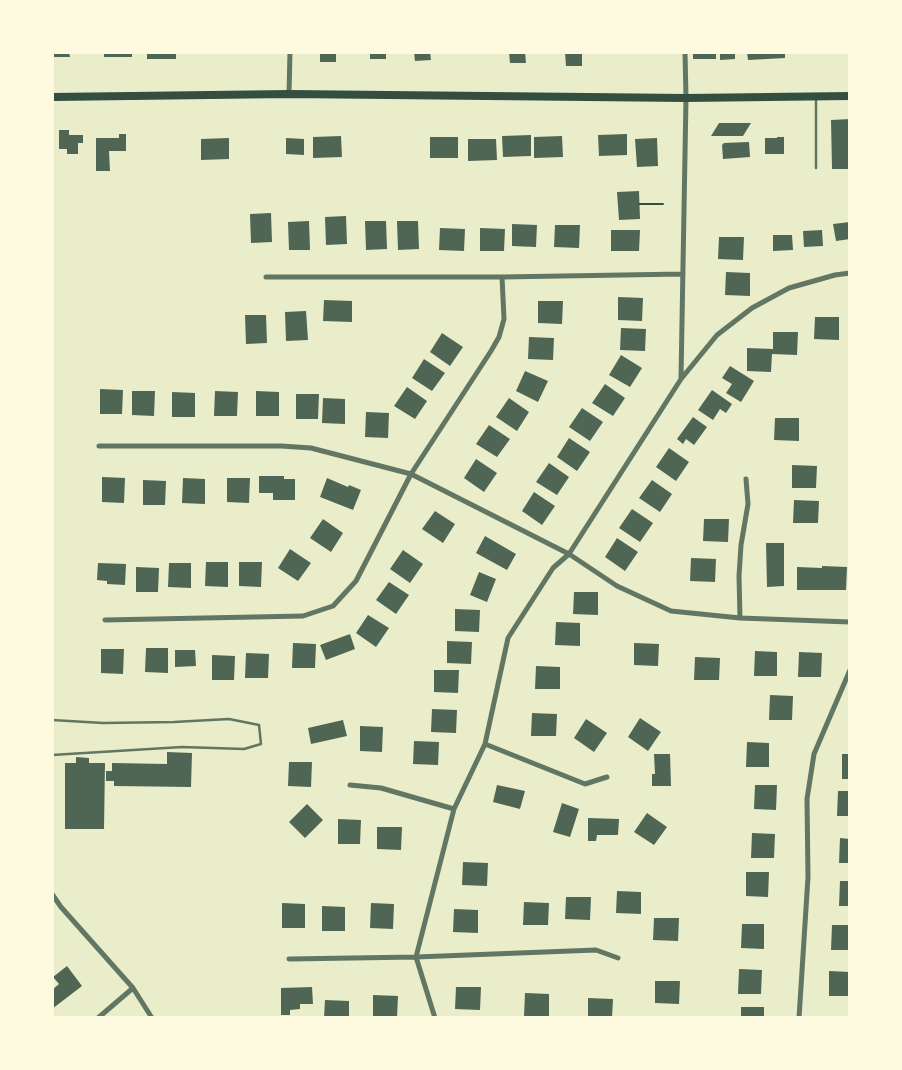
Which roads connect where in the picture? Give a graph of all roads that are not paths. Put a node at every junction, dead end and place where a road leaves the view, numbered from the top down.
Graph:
1 (290, 52) edge
2 (685, 52) edge
3 (289, 94) junction
4 (816, 96) junction
5 (850, 96) edge
6 (52, 97) edge
7 (686, 98) junction
8 (816, 168) dead end
9 (850, 273) edge
10 (683, 274) junction
11 (266, 277) dead end
12 (502, 277) junction
13 (681, 378) junction
14 (98, 446) dead end
15 (411, 474) junction
16 (746, 479) dead end
17 (569, 554) junction
18 (740, 618) junction
19 (105, 620) dead end
20 (850, 622) edge
21 (850, 670) edge
22 (52, 720) edge
23 (485, 744) junction
24 (52, 755) edge
25 (608, 777) dead end
26 (350, 785) dead end
27 (454, 809) junction
28 (52, 894) edge
29 (416, 957) junction
30 (618, 958) dead end
31 (289, 959) dead end
32 (133, 988) junction
33 (98, 1018) edge
34 (152, 1018) edge
35 (435, 1018) edge
36 (799, 1018) edge

1 - 3 street
2 - 7 street
3 - 6 main road
3 - 7 main road
4 - 5 main road
4 - 7 main road
4 - 8 lane
7 - 10 street
9 - 13 street
10 - 12 street
10 - 13 street
11 - 12 street
12 - 15 street
13 - 17 street
14 - 15 street
15 - 17 street
15 - 19 street
16 - 18 street
17 - 18 street
17 - 23 street
18 - 20 street
21 - 36 street
22 - 24 lane
23 - 25 street
23 - 27 street
26 - 27 street
27 - 29 street
28 - 32 street
29 - 30 street
29 - 31 street
29 - 35 street
32 - 33 street
32 - 34 street

